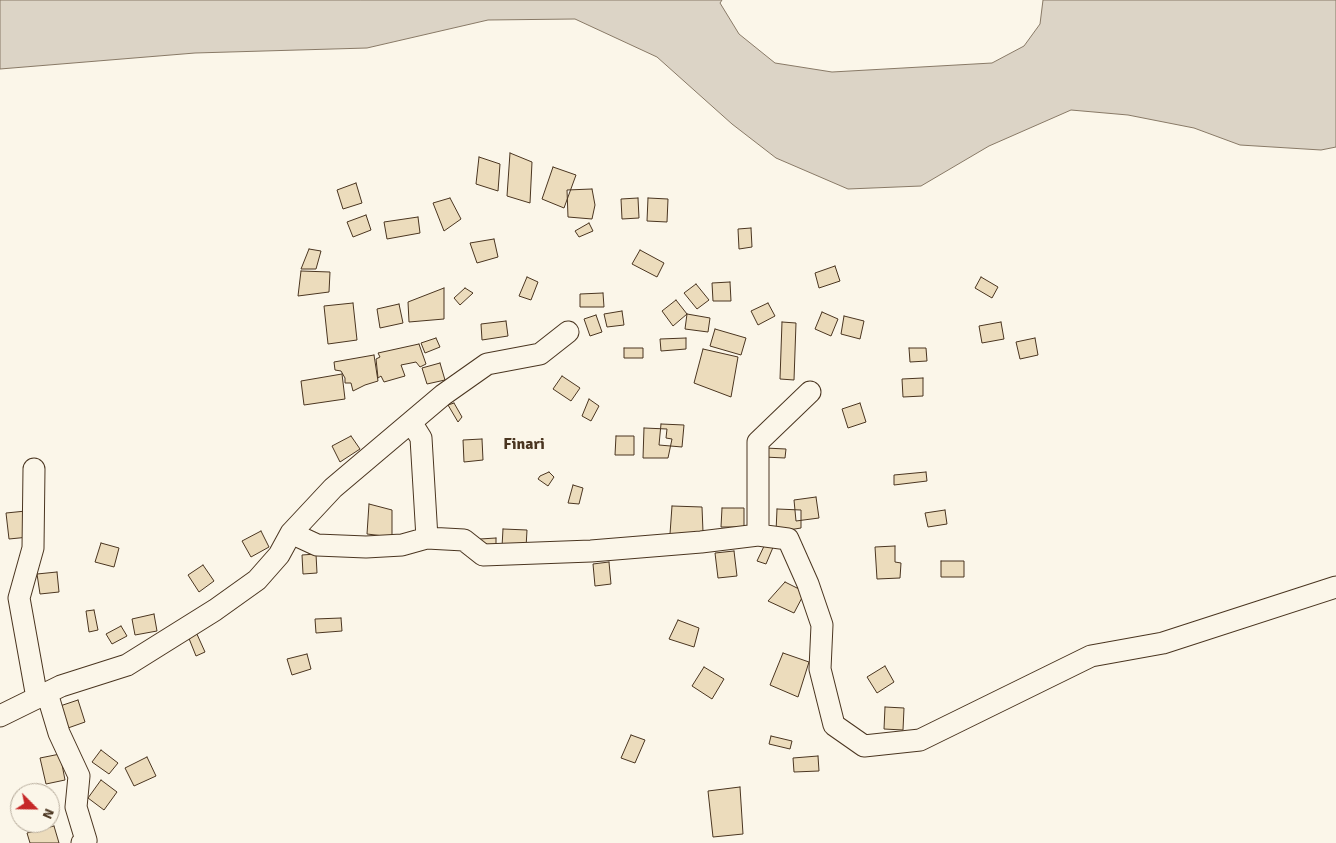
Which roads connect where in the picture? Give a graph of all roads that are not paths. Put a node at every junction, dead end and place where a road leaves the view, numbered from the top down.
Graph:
1 (568, 332) dead end
2 (810, 392) dead end
3 (411, 422) junction
4 (34, 469) dead end
5 (291, 533) junction
6 (758, 535) junction
7 (427, 538) junction
8 (1336, 587) edge
9 (42, 696) junction
10 (0, 716) edge
11 (82, 843) edge

1 - 3 street
2 - 6 street
3 - 5 street
3 - 7 street
4 - 9 street
5 - 7 street
5 - 9 street
6 - 7 street
6 - 8 street
9 - 10 street
9 - 11 street

